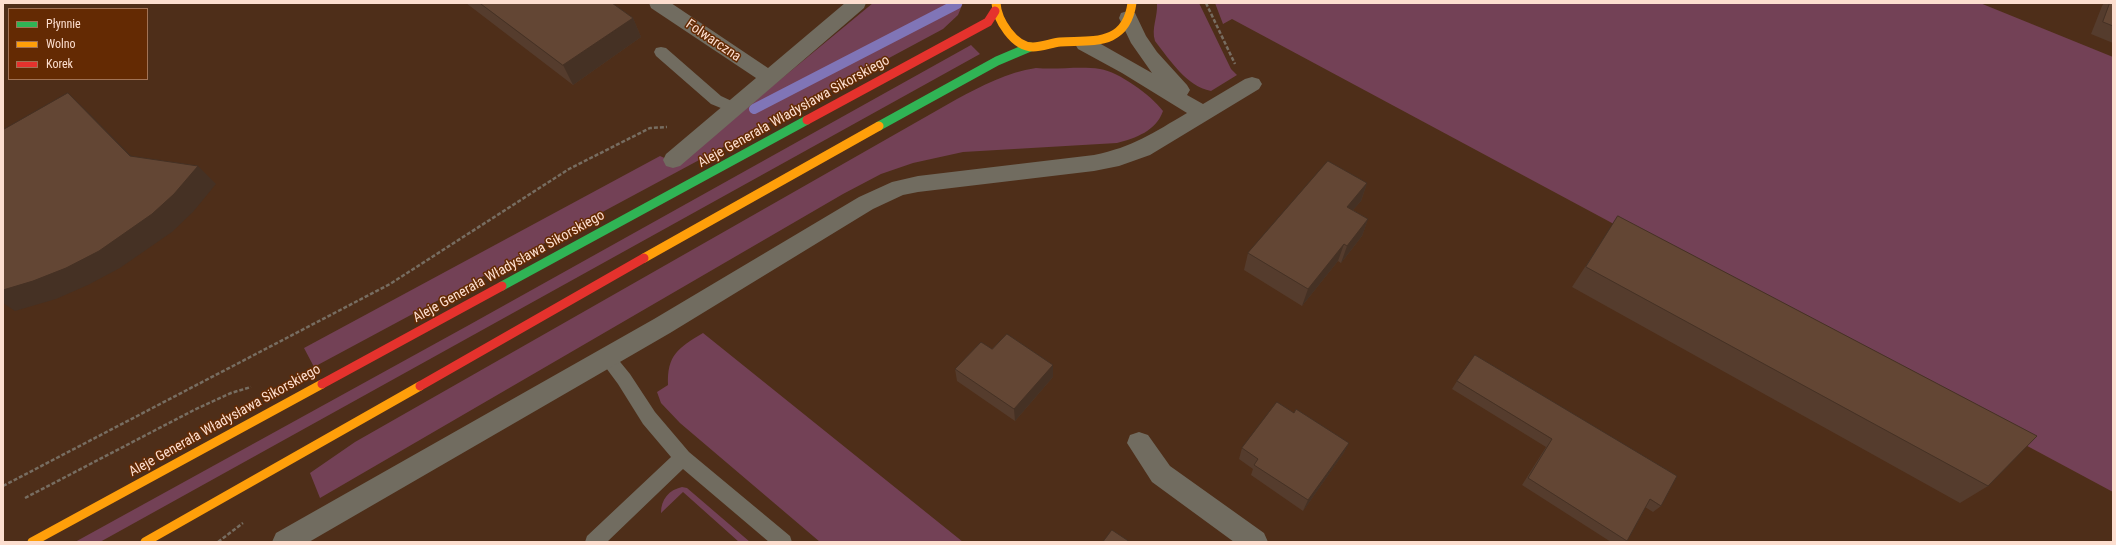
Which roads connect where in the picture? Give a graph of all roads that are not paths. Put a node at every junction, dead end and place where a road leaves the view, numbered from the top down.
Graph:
1 (658, 3) edge
2 (857, 3) edge
3 (996, 7) edge
4 (1130, 11) edge
5 (1085, 44) junction
6 (1030, 47) junction
7 (661, 52) dead end
8 (769, 77) junction
9 (1252, 84) road end
10 (733, 108) junction
11 (1203, 114) junction
12 (673, 160) dead end
13 (606, 357) junction
14 (1139, 443) dead end
15 (683, 458) junction
16 (32, 542) edge
17 (145, 542) edge
18 (285, 542) edge
19 (594, 542) edge
20 (783, 542) edge
21 (1256, 542) edge

1 - 8 street, Folwarczna
2 - 8 street
3 - 6 main road
3 - 16 main road, Aleje Generała Władysława Sikorskiego
4 - 5 main road
4 - 11 street
5 - 6 main road
5 - 11 street
6 - 17 main road
7 - 10 lane
8 - 10 street
9 - 11 street
10 - 12 street
11 - 13 street
13 - 15 lane
13 - 18 street
14 - 21 street
15 - 19 lane
15 - 20 lane

